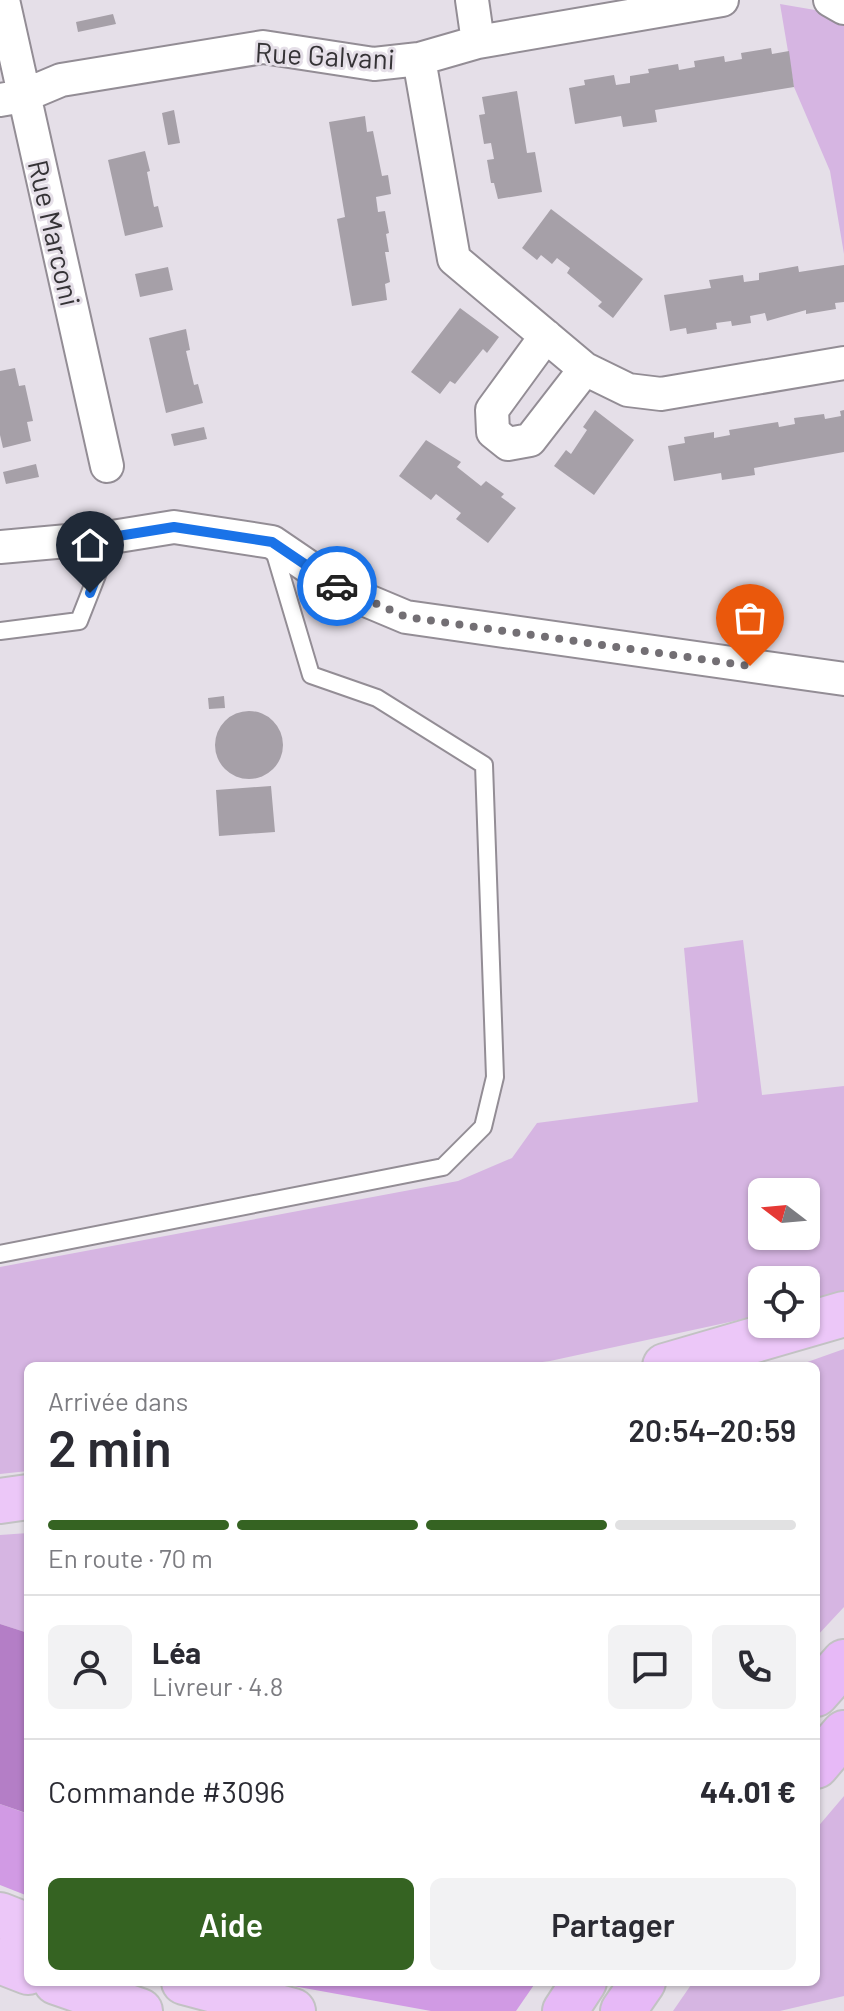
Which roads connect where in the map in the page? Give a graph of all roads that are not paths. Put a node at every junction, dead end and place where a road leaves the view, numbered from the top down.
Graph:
1 (3, 0) edge
2 (472, 0) edge
3 (722, 0) edge
4 (830, 0) edge
5 (844, 8) edge
6 (478, 42) junction
7 (419, 59) junction
8 (12, 98) edge
9 (546, 336) junction
10 (844, 363) edge
11 (585, 369) junction
12 (107, 466) dead end
13 (112, 537) junction
14 (272, 542) junction
15 (0, 547) edge
16 (0, 631) edge
17 (844, 679) edge
18 (0, 1254) edge
19 (844, 1314) edge
20 (679, 1362) edge
21 (24, 1498) edge
22 (0, 1501) edge
23 (844, 1662) edge
24 (820, 1689) edge
25 (844, 1733) edge
26 (820, 1761) edge
27 (0, 1915) edge
28 (24, 1924) edge
29 (0, 1961) edge
30 (24, 1970) edge
31 (68, 1986) edge
32 (199, 1986) edge
33 (581, 1986) edge
34 (640, 1986) edge
35 (140, 2011) edge
36 (293, 2011) edge
37 (565, 2011) edge
38 (623, 2011) edge

1 - 8 street, Rue Marconi
2 - 6 street
3 - 6 street, Rue Galvani
4 - 5 street
6 - 7 street, Rue Galvani
7 - 8 street, Rue Galvani
7 - 9 street
8 - 12 street, Rue Marconi
9 - 11 street
9 - 11 street
10 - 11 street
13 - 14 street
13 - 15 street
13 - 16 lane
14 - 17 street
14 - 18 lane
19 - 20 highway
21 - 22 highway
23 - 24 highway
25 - 26 highway
27 - 28 highway
29 - 30 highway
31 - 35 highway
32 - 36 highway
33 - 37 highway
34 - 38 highway

